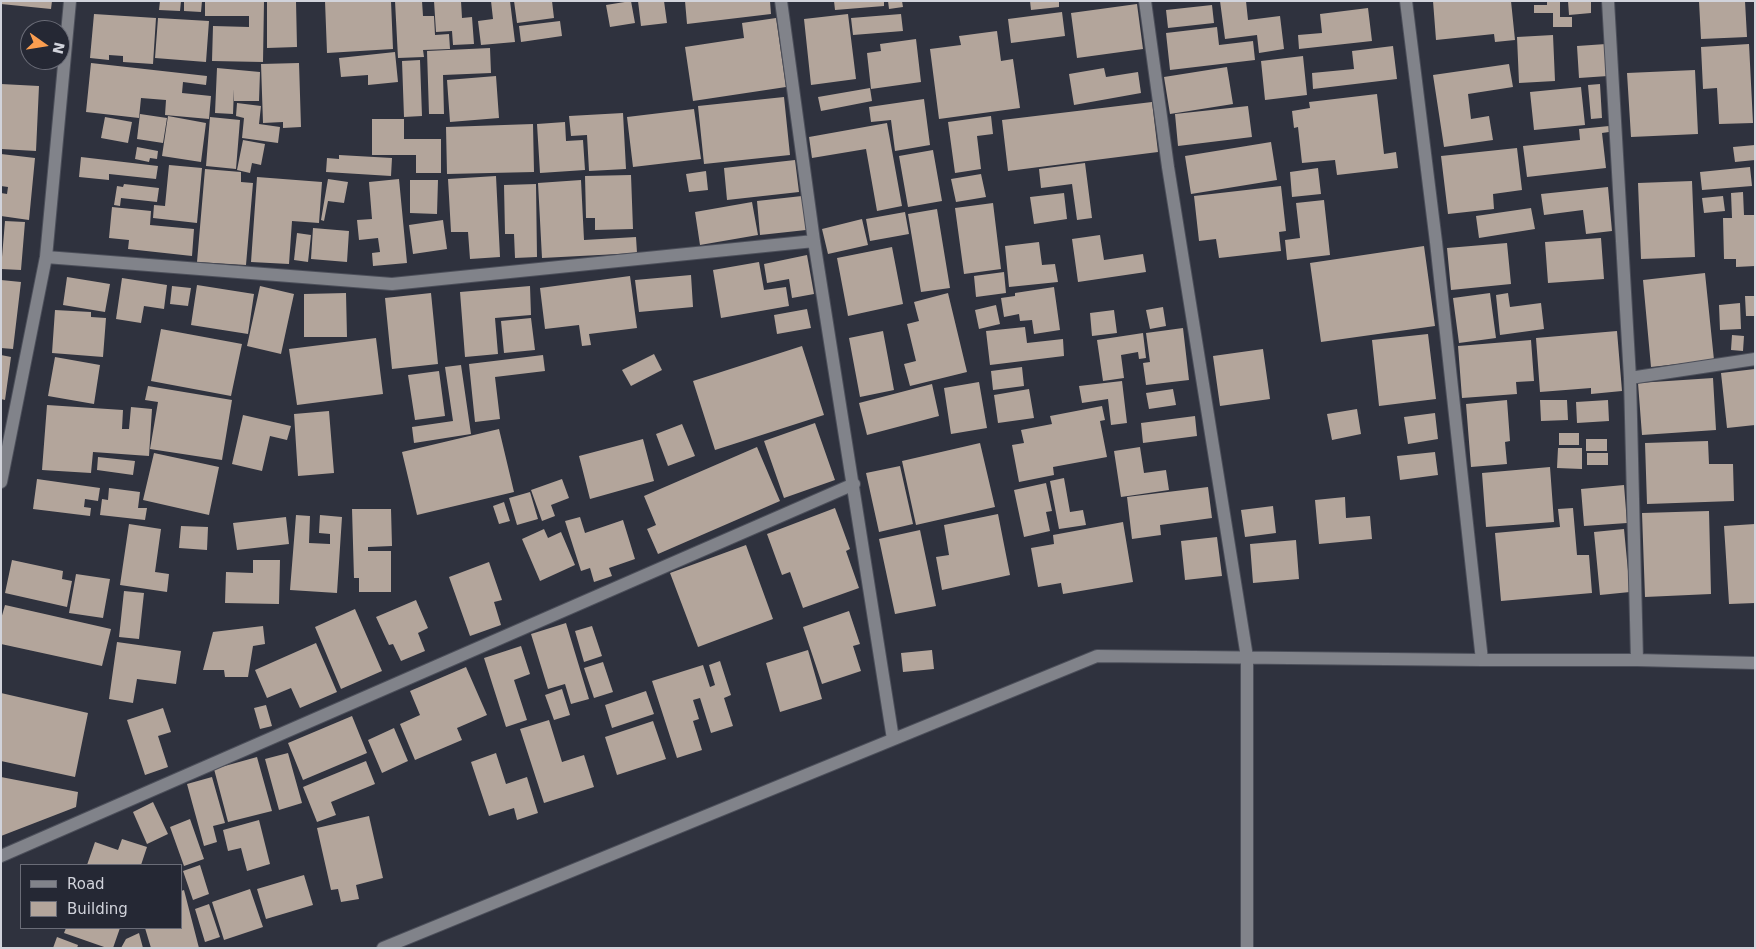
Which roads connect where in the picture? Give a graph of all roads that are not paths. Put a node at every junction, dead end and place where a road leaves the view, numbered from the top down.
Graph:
1 (70, 1) edge
2 (781, 1) edge
3 (1145, 1) edge
4 (1406, 1) edge
5 (1608, 1) edge
6 (814, 241) junction
7 (46, 257) junction
8 (1755, 359) edge
9 (1630, 378) junction
10 (1, 482) edge
11 (854, 484) junction
12 (1247, 657) junction
13 (1482, 660) junction
14 (1637, 660) junction
15 (1755, 663) edge
16 (893, 739) junction
17 (1, 856) edge
18 (383, 948) edge
19 (1247, 948) edge

1 - 7 street
2 - 6 street
3 - 12 street
4 - 13 street
5 - 9 street
6 - 7 street
6 - 11 street
7 - 10 street
8 - 9 street
9 - 14 street
11 - 16 street
11 - 17 street
12 - 13 street
12 - 16 street
12 - 19 street
13 - 14 street
14 - 15 street
16 - 18 street

